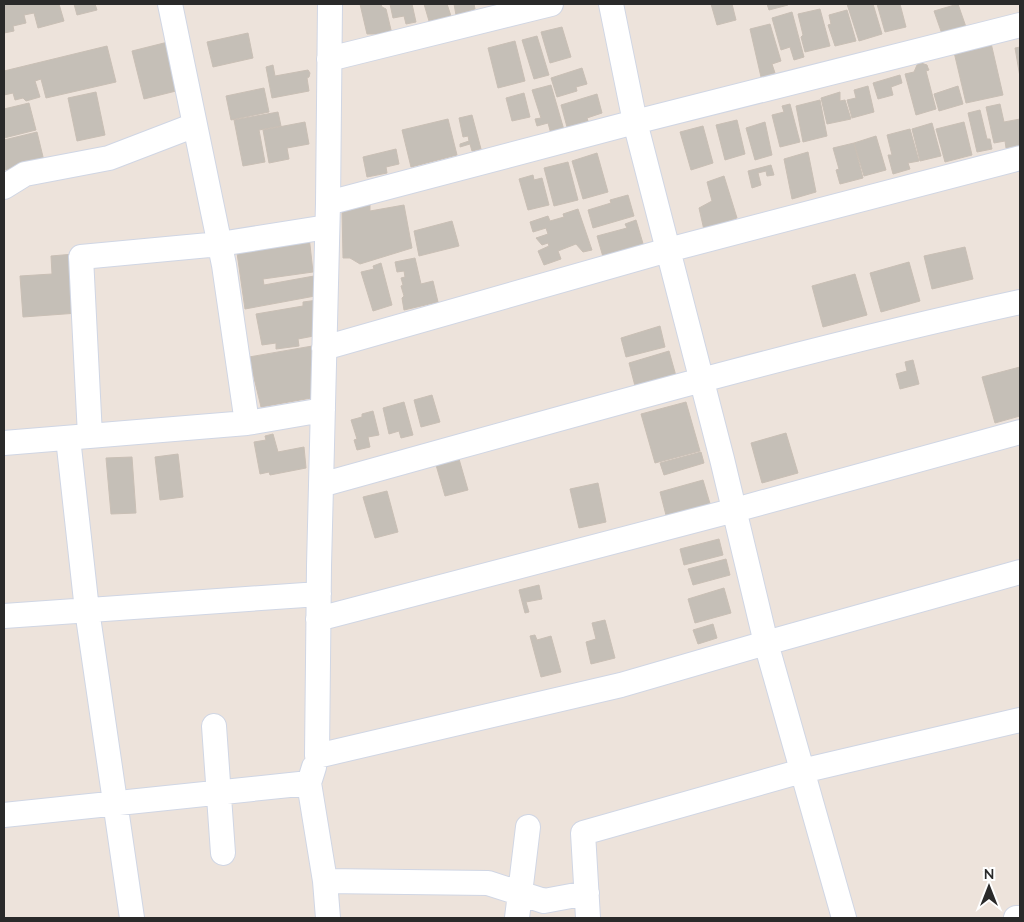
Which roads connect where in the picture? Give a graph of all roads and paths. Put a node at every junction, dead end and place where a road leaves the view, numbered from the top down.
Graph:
1 (170, 4) edge
2 (330, 4) edge
3 (550, 4) edge
4 (611, 4) edge
5 (1020, 25) edge
6 (329, 59) junction
7 (636, 122) junction
8 (195, 125) junction
9 (1020, 158) edge
10 (4, 187) edge
11 (328, 203) junction
12 (327, 227) junction
13 (220, 244) junction
14 (668, 250) junction
15 (1020, 302) edge
16 (324, 348) junction
17 (702, 380) junction
18 (323, 410) junction
19 (246, 423) junction
20 (1020, 432) edge
21 (79, 437) junction
22 (4, 443) edge
23 (321, 485) junction
24 (734, 510) junction
25 (1020, 572) edge
26 (319, 594) junction
27 (87, 610) junction
28 (4, 616) edge
29 (318, 619) junction
30 (766, 643) junction
31 (1020, 720) edge
32 (214, 726) dead end
33 (317, 756) junction
34 (802, 771) junction
35 (309, 783) junction
36 (218, 792) junction
37 (115, 803) junction
38 (4, 815) edge
39 (528, 827) dead end
40 (223, 853) dead end
41 (325, 881) junction
42 (587, 893) junction
43 (521, 894) junction
44 (132, 918) edge
45 (328, 918) edge
46 (517, 918) edge
47 (588, 918) edge
48 (844, 918) edge
49 (1016, 918) edge
50 (1020, 918) edge

1 - 8 street
2 - 6 street
3 - 6 street
4 - 7 street
5 - 7 street
6 - 11 street
7 - 11 street
7 - 14 street
8 - 10 street
8 - 13 street
9 - 14 street
11 - 12 street
12 - 13 street
12 - 16 street
13 - 19 street
13 - 21 street
14 - 16 street
14 - 17 street
15 - 17 street
16 - 18 street
17 - 23 street
17 - 24 street
18 - 19 street
18 - 23 street
19 - 21 street
20 - 24 street
21 - 22 street
21 - 27 street
23 - 26 street
24 - 29 street
24 - 30 street
25 - 30 street
26 - 27 street
26 - 29 street
27 - 28 street
27 - 37 street
29 - 33 street
30 - 33 street
30 - 34 street
31 - 34 street
32 - 36 street
33 - 35 street
34 - 42 street
34 - 48 street
35 - 36 street
35 - 41 street
36 - 37 street
36 - 40 street
37 - 38 street
37 - 44 street
39 - 43 street
41 - 43 street
41 - 45 street
42 - 43 street
42 - 47 street
43 - 46 street
49 - 50 street

